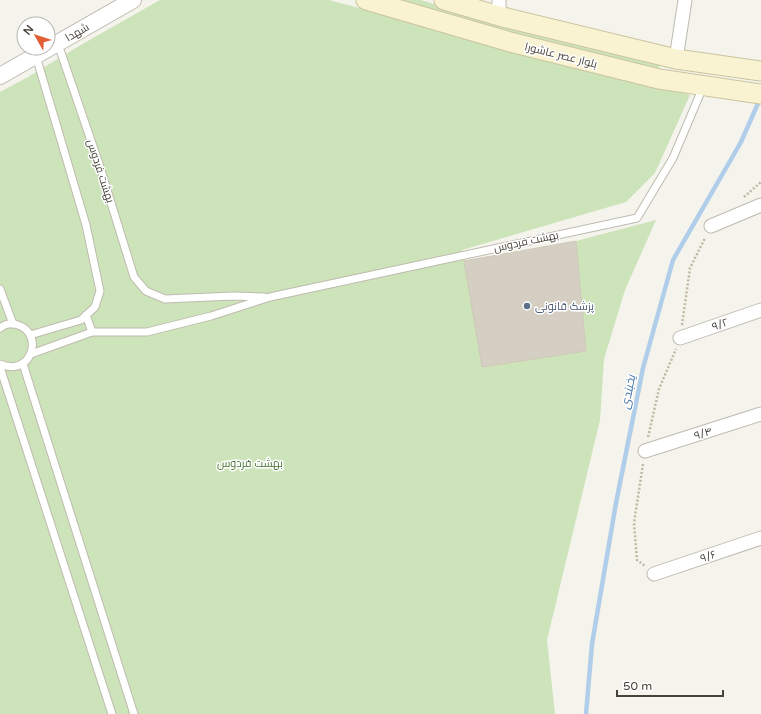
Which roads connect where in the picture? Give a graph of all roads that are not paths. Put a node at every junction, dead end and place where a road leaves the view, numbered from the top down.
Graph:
1 (133, 0) edge
2 (366, 0) edge
3 (444, 0) edge
4 (685, 0) edge
5 (499, 8) edge
6 (58, 44) joint
7 (36, 56) joint
8 (676, 59) junction
9 (761, 71) edge
10 (0, 76) edge
11 (671, 81) junction
12 (707, 86) junction
13 (761, 94) edge
14 (761, 205) edge
15 (711, 226) road end
16 (0, 289) edge
17 (270, 297) junction
18 (761, 310) edge
19 (86, 315) junction
20 (13, 324) junction
21 (0, 328) edge
22 (92, 332) junction
23 (30, 335) junction
24 (680, 338) road end
25 (31, 354) junction
26 (0, 364) edge
27 (23, 364) junction
28 (0, 367) edge
29 (761, 414) edge
30 (645, 451) road end
31 (761, 538) edge
32 (654, 574) road end
33 (112, 714) edge
34 (134, 714) edge

1 - 6 street, شهدا
2 - 11 main road, بلوار عصر عاشورا
3 - 5 main road, بلوار عصر عاشورا
4 - 8 street
5 - 8 main road, بلوار عصر عاشورا
6 - 17 lane, بهشت فردوس
7 - 10 street, شهدا
7 - 19 lane
8 - 9 main road, بلوار عصر عاشورا
8 - 11 main road
11 - 12 main road, بلوار عصر عاشورا
12 - 13 main road, بلوار عصر عاشورا
12 - 17 lane, بهشت فردوس
14 - 15 street
16 - 20 lane
17 - 22 lane, بهشت فردوس
18 - 24 street, ۹/۲
19 - 22 lane
19 - 23 lane
20 - 21 lane
20 - 23 lane
22 - 25 lane, بهشت فردوس
23 - 25 lane
25 - 27 lane
26 - 27 lane
27 - 34 lane
28 - 33 lane
29 - 30 street, ۹/۴
31 - 32 street, ۹/۶

